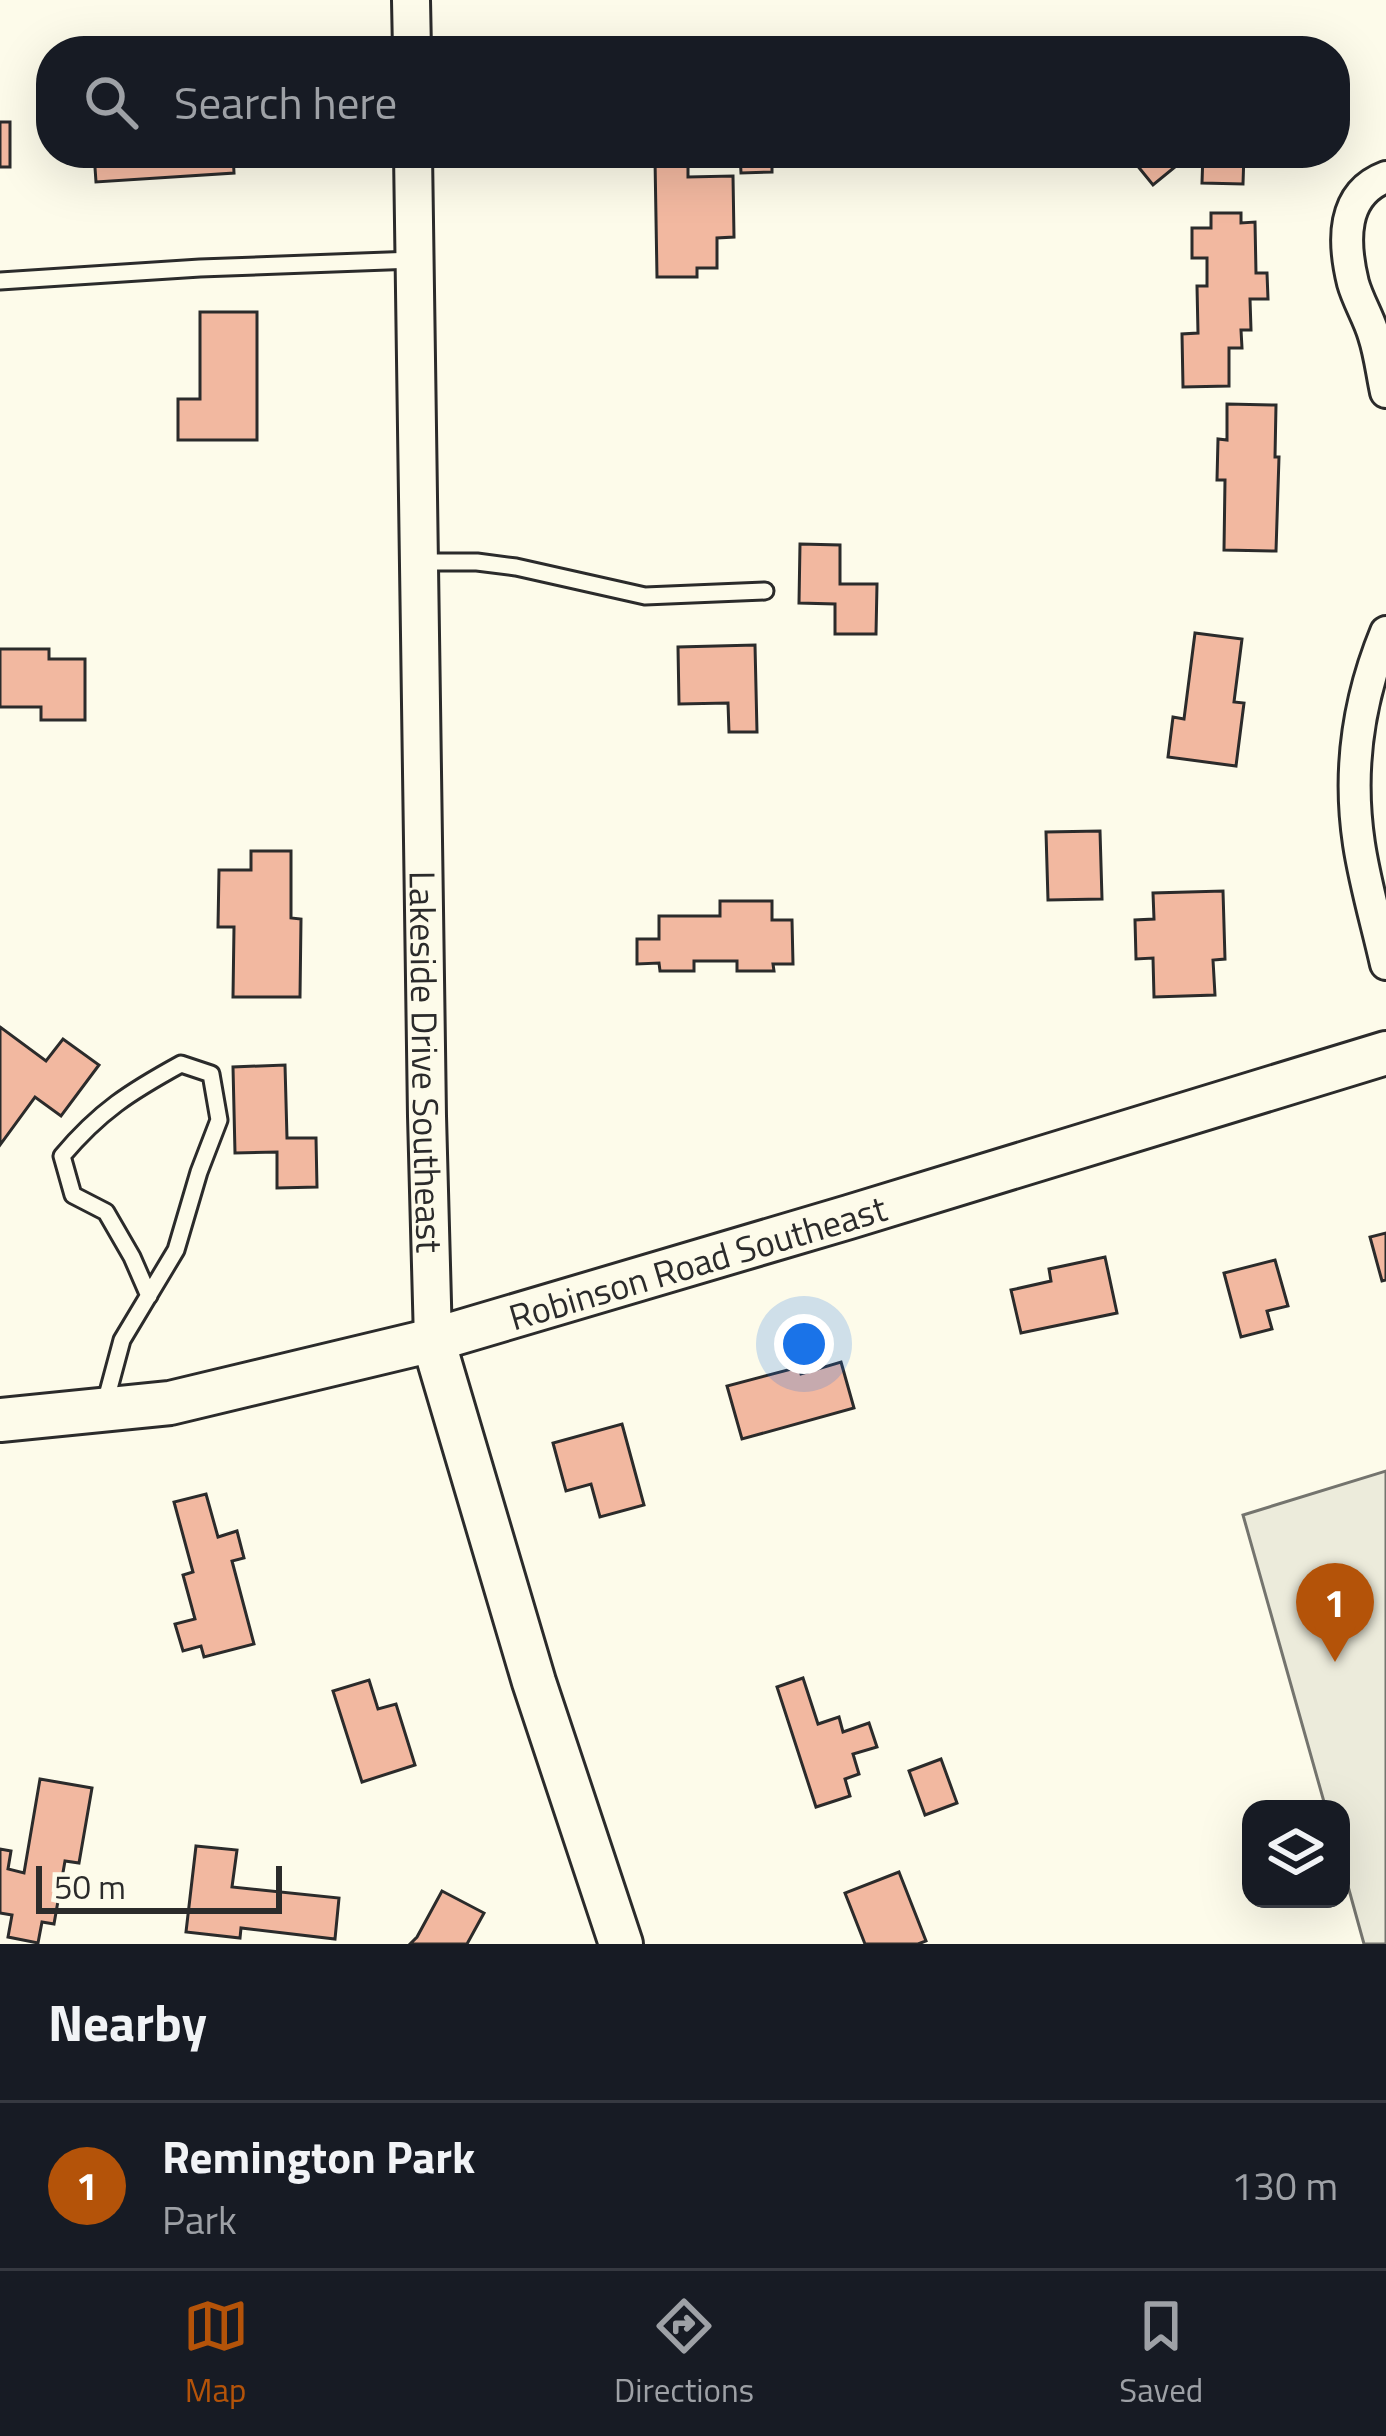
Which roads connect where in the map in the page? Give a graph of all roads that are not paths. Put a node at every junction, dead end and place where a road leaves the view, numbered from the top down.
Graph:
1 (411, 0) edge
2 (412, 36) edge
3 (413, 168) edge
4 (1386, 177) edge
5 (414, 260) junction
6 (0, 281) edge
7 (1381, 329) edge
8 (1385, 385) edge
9 (420, 562) junction
10 (765, 591) dead end
11 (1386, 632) edge
12 (1386, 964) edge
13 (1386, 1053) edge
14 (148, 1296) junction
15 (433, 1340) junction
16 (103, 1410) junction
17 (0, 1420) edge
18 (621, 1944) edge

1 - 2 street
3 - 5 street, Lakeside Drive Southeast
4 - 7 street
5 - 6 lane
5 - 9 street, Lakeside Drive Southeast
7 - 8 street
9 - 10 lane
9 - 15 street, Lakeside Drive Southeast
11 - 12 street
13 - 15 main road, Robinson Road Southeast
14 - 14 lane
14 - 16 lane
15 - 16 main road, Robinson Road Southeast
15 - 18 main road, Lakeside Drive Southeast
16 - 17 main road, Robinson Road Southeast

